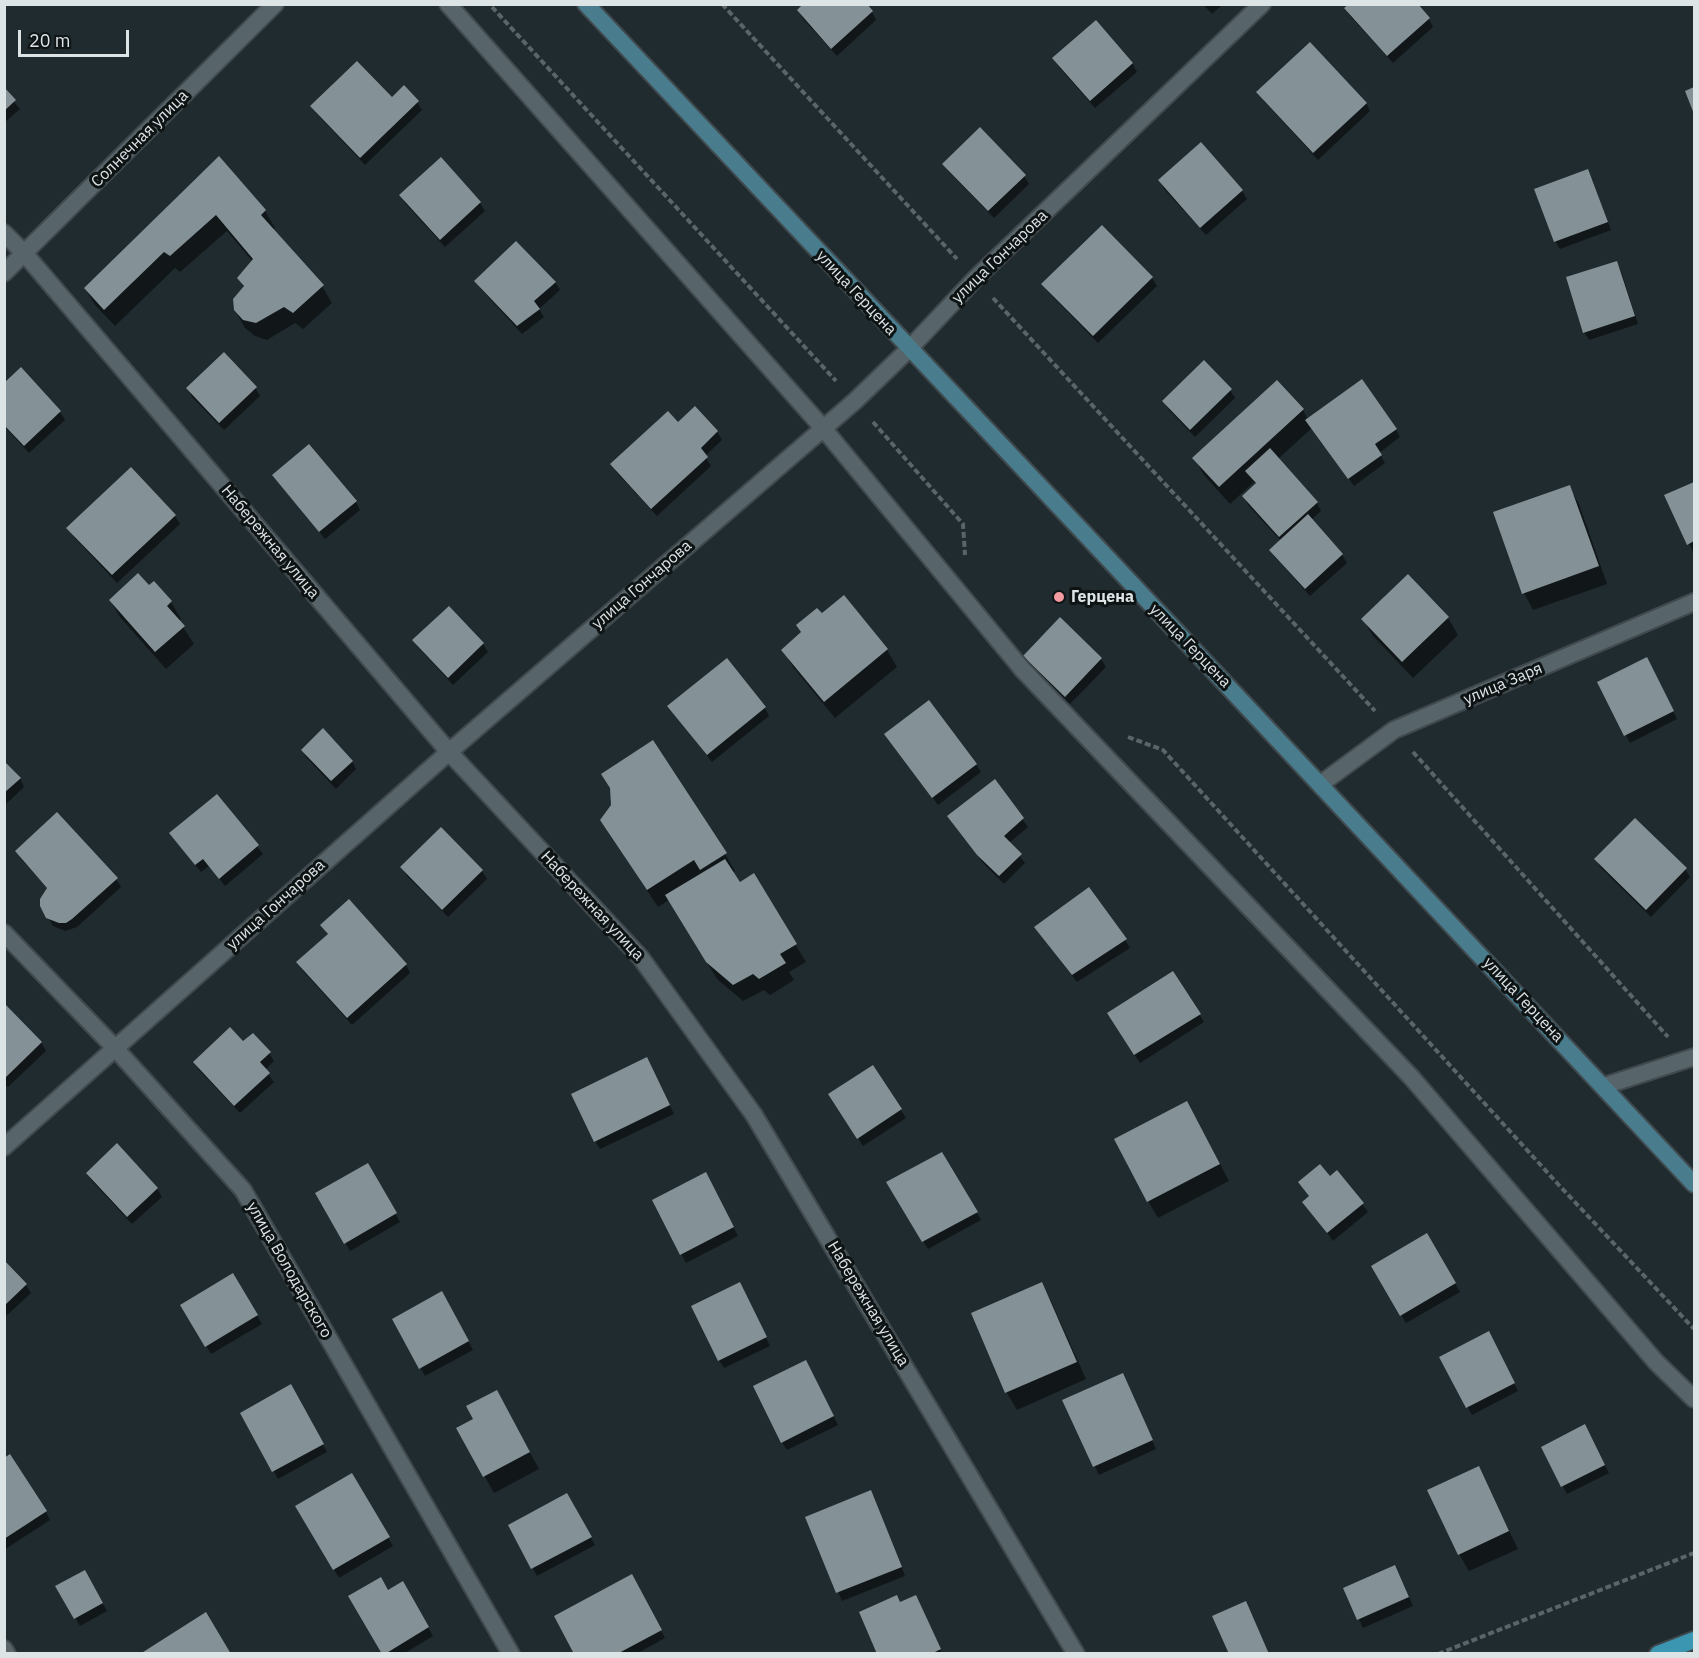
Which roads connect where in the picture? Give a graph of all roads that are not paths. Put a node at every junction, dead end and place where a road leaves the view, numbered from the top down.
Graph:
1 (275, 4) edge
2 (448, 4) edge
3 (586, 4) edge
4 (1262, 4) edge
5 (4, 233) edge
6 (25, 254) junction
7 (4, 273) edge
8 (909, 349) junction
9 (824, 428) junction
10 (1695, 602) edge
11 (449, 753) junction
12 (1322, 783) junction
13 (4, 933) edge
14 (115, 1048) junction
15 (1691, 1058) edge
16 (1604, 1086) junction
17 (4, 1147) edge
18 (1695, 1184) edge
19 (1695, 1399) edge
20 (1695, 1640) edge
21 (4, 1649) edge
22 (1669, 1652) edge
23 (7, 1653) edge
24 (511, 1653) edge
25 (1076, 1653) edge

1 - 6 street, Солнечная улица
2 - 9 street
3 - 8 main road, улица Герцена
4 - 8 street, улица Гончарова
5 - 6 street, Набережная улица
6 - 7 street, Солнечная улица
6 - 11 street, Набережная улица
8 - 9 street, улица Гончарова
8 - 12 main road, улица Герцена
9 - 11 street, улица Гончарова
9 - 19 street
10 - 12 street, улица Заря
11 - 14 street, улица Гончарова
11 - 25 street, Набережная улица
12 - 16 main road, улица Герцена
13 - 14 street, улица Володарского
14 - 17 street, улица Гончарова
14 - 24 street, улица Володарского
15 - 16 street
16 - 18 main road, улица Герцена
20 - 22 main road
21 - 23 street

